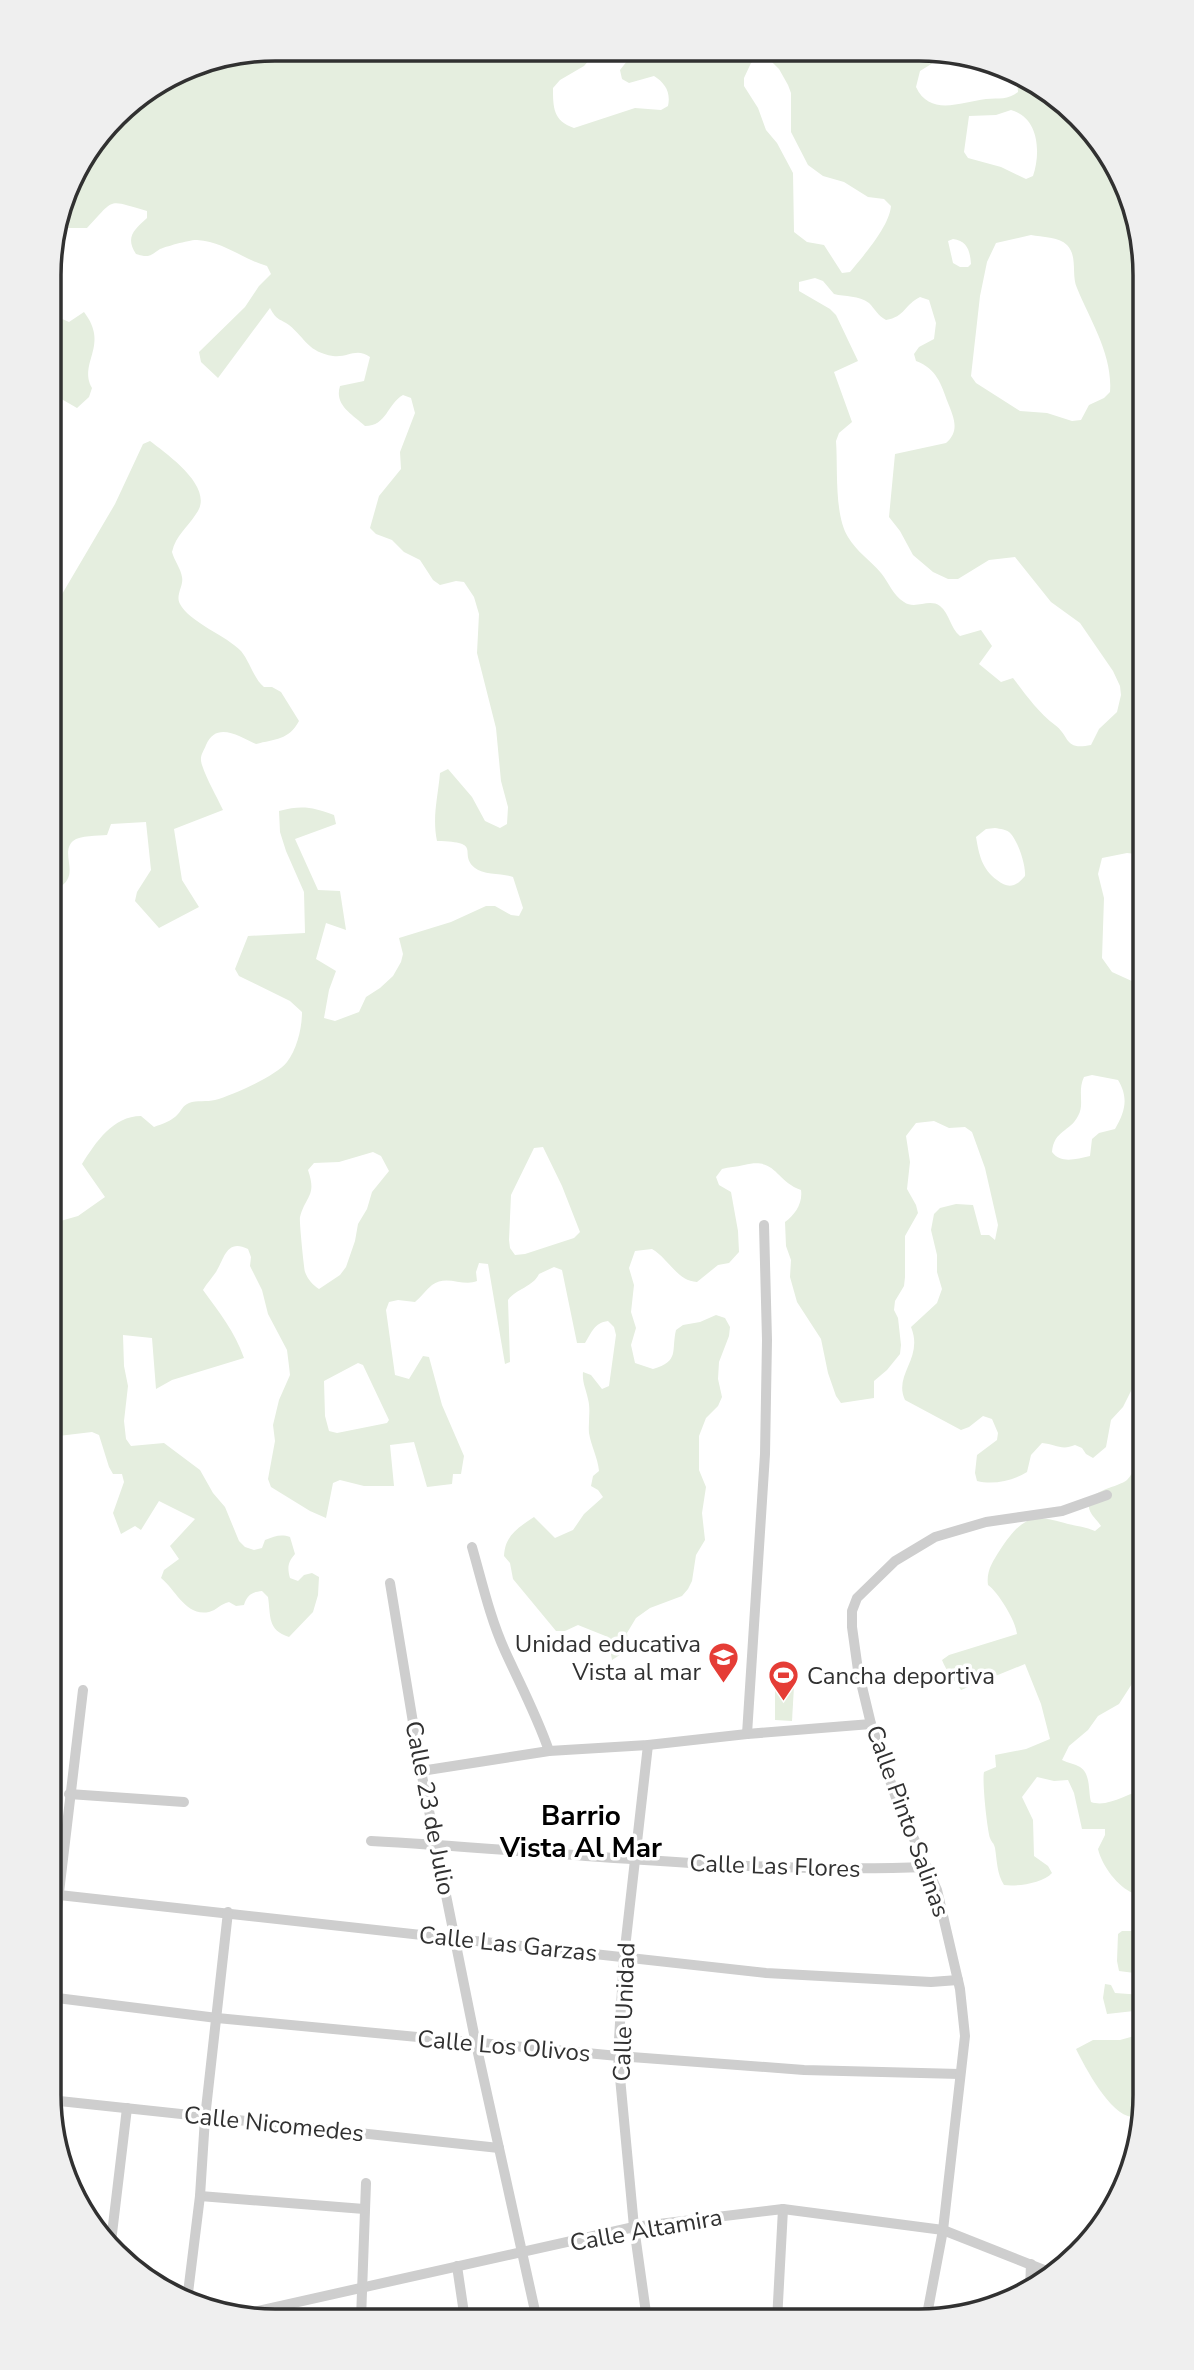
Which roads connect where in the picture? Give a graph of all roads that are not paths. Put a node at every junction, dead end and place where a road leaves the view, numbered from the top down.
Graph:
1 (764, 1225) dead end
2 (1107, 1495) dead end
3 (472, 1547) dead end
4 (390, 1583) dead end
5 (83, 1690) dead end
6 (870, 1724) junction
7 (747, 1734) junction
8 (648, 1745) junction
9 (549, 1751) junction
10 (421, 1771) junction
11 (69, 1794) junction
12 (184, 1802) dead end
13 (371, 1841) dead end
14 (437, 1845) junction
15 (634, 1861) junction
16 (927, 1867) junction
17 (61, 1874) edge
18 (61, 1895) edge
19 (228, 1912) junction
20 (455, 1938) junction
21 (624, 1957) junction
22 (958, 1980) junction
23 (61, 1999) edge
24 (216, 2018) junction
25 (476, 2044) junction
26 (618, 2056) junction
27 (960, 2074) junction
28 (62, 2101) edge
29 (127, 2108) junction
30 (205, 2118) junction
31 (499, 2148) junction
32 (366, 2183) dead end
33 (200, 2196) junction
34 (364, 2209) junction
35 (783, 2209) junction
36 (634, 2227) junction
37 (943, 2230) junction
38 (112, 2232) edge
39 (522, 2253) junction
40 (1031, 2264) junction
41 (457, 2266) junction
42 (1043, 2269) edge
43 (1030, 2277) edge
44 (361, 2287) junction
45 (188, 2289) edge
46 (281, 2306) junction
47 (928, 2308) edge
48 (269, 2309) edge
49 (281, 2309) edge
50 (361, 2309) edge
51 (463, 2309) edge
52 (535, 2309) edge
53 (645, 2309) edge
54 (778, 2309) edge

1 - 7 street
2 - 6 street, Calle Pinto Salinas
3 - 9 street
4 - 10 street, Calle 23 de Julio
5 - 11 street
6 - 7 street
6 - 16 street, Calle Pinto Salinas
7 - 8 street
8 - 9 street
8 - 15 street, Calle Unidad
9 - 10 street
10 - 14 street, Calle 23 de Julio
11 - 12 street
11 - 17 street
13 - 14 street, Calle Las Flores
14 - 15 street, Calle Las Flores
14 - 20 street, Calle 23 de Julio
15 - 16 street, Calle Las Flores
15 - 21 street, Calle Unidad
16 - 22 street, Calle Pinto Salinas
18 - 19 street, Calle Las Garzas
19 - 20 street, Calle Las Garzas
19 - 24 street
20 - 21 street, Calle Las Garzas
20 - 25 street, Calle 23 de Julio
21 - 22 street, Calle Las Garzas
21 - 26 street, Calle Unidad
22 - 27 street, Calle Pinto Salinas
23 - 24 street, Calle Los Olivos
24 - 25 street, Calle Los Olivos
24 - 30 street
25 - 26 street, Calle Los Olivos
25 - 31 street, Calle 23 de Julio
26 - 27 street, Calle Los Olivos
26 - 36 street, Calle Unidad
27 - 37 street, Calle Pinto Salinas
28 - 29 street, Calle Nicomedes
29 - 30 street, Calle Nicomedes
29 - 38 street
30 - 31 street, Calle Nicomedes
30 - 33 street
31 - 39 street, Calle 23 de Julio
32 - 34 street
33 - 34 street
33 - 45 street
34 - 44 street
35 - 36 street, Calle Altamira
35 - 37 street, Calle Altamira
35 - 54 street
36 - 39 street, Calle Altamira
36 - 53 street, Calle Unidad
37 - 40 street, Calle Altamira
37 - 47 street, Calle Pinto Salinas
39 - 41 street, Calle Altamira
39 - 52 street, Calle 23 de Julio
40 - 42 street, Calle Altamira
40 - 43 street
41 - 44 street, Calle Altamira
41 - 51 street
44 - 46 street, Calle Altamira
44 - 50 street
46 - 48 street, Calle Altamira
46 - 49 street

